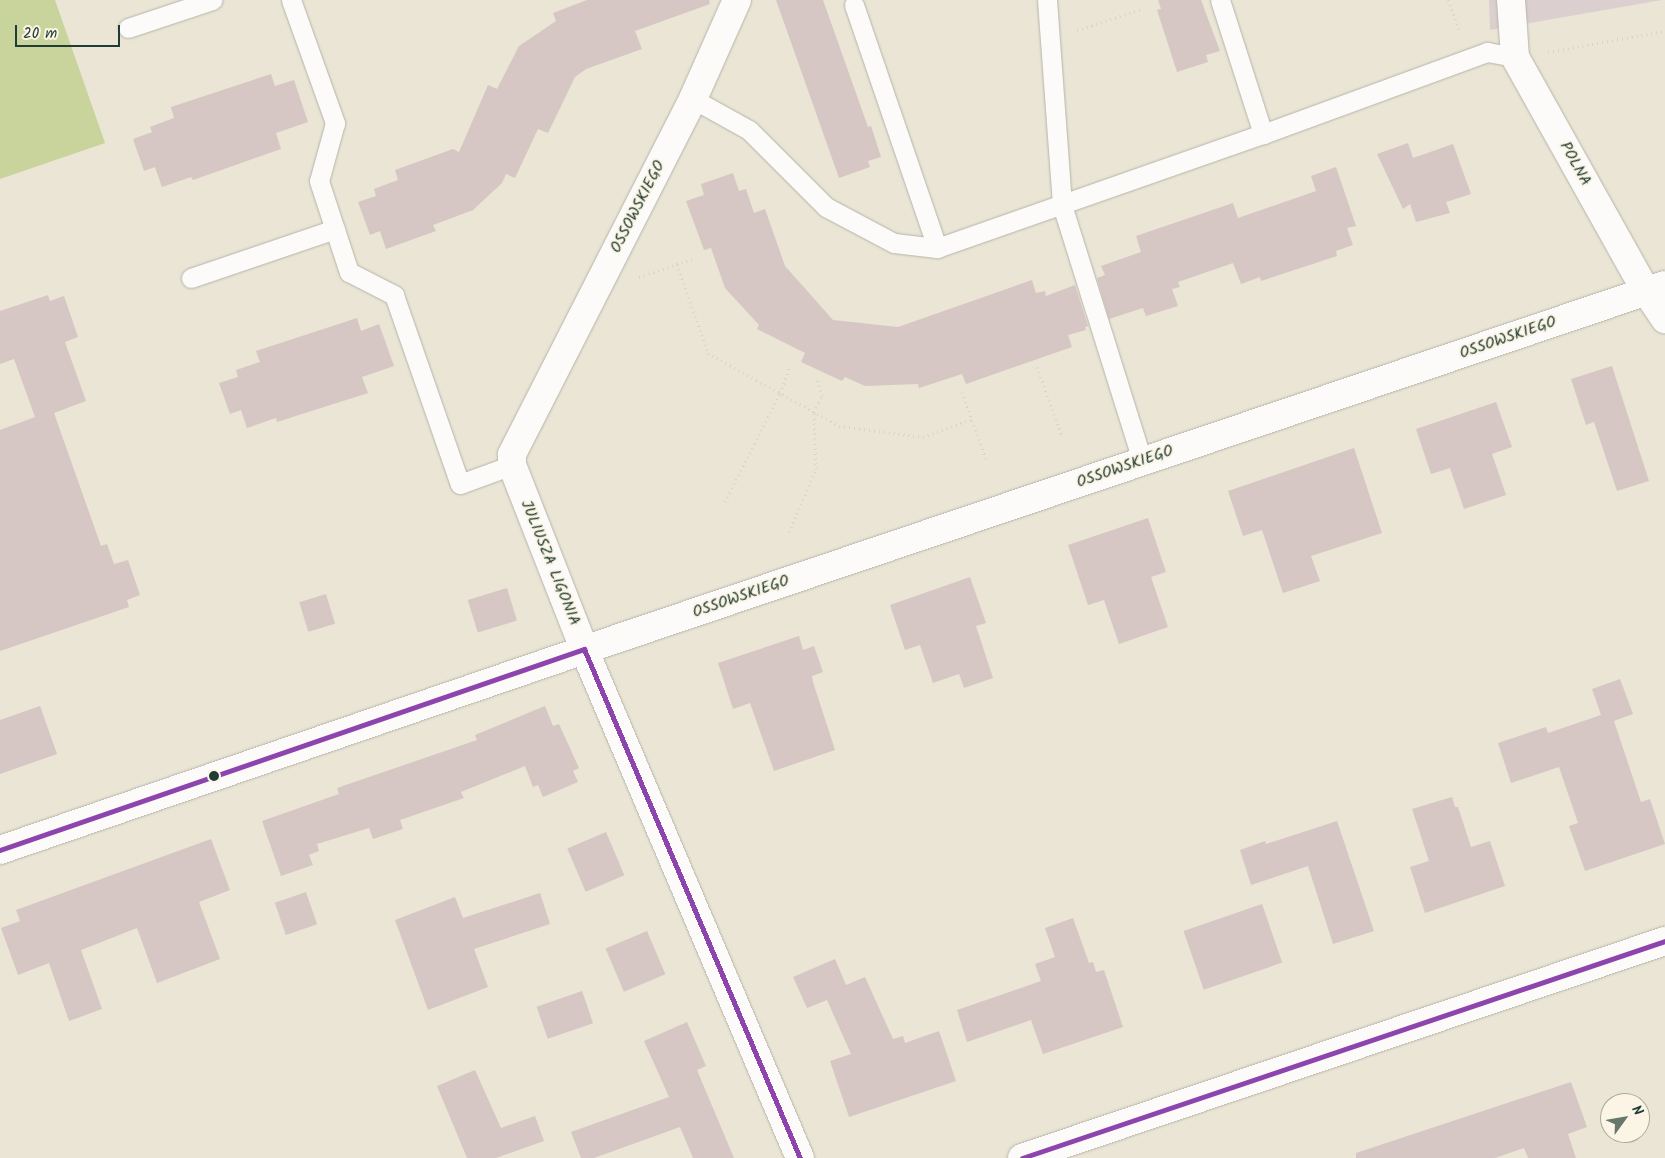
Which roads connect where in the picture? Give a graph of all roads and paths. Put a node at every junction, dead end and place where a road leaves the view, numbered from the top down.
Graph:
1 (212, 0) edge
2 (291, 0) edge
3 (737, 0) edge
4 (1047, 0) edge
5 (1220, 0) edge
6 (1448, 0) edge
7 (1511, 0) edge
8 (854, 5) dead end
9 (1142, 9) dead end
10 (128, 28) dead end
11 (1665, 31) edge
12 (1050, 38) junction
13 (1516, 57) junction
14 (1470, 58) junction
15 (692, 99) junction
16 (1263, 134) junction
17 (1062, 205) junction
18 (335, 229) junction
19 (937, 248) junction
20 (693, 260) dead end
21 (678, 264) junction
22 (192, 278) dead end
23 (1656, 288) edge
24 (596, 291) junction
25 (1665, 319) edge
26 (791, 365) dead end
27 (1037, 367) dead end
28 (817, 380) dead end
29 (962, 392) dead end
30 (780, 393) junction
31 (814, 412) junction
32 (972, 419) junction
33 (1062, 436) dead end
34 (986, 460) dead end
35 (1142, 461) junction
36 (512, 465) junction
37 (725, 502) dead end
38 (789, 532) dead end
39 (584, 649) junction
40 (0, 850) edge
41 (1665, 941) edge
42 (800, 1158) edge
43 (1022, 1158) edge

1 - 10 lane
2 - 18 lane
3 - 15 street, OSSOWSKIEGO
4 - 12 lane
5 - 16 lane
6 - 14 path
7 - 13 street, POLNA
8 - 19 lane
9 - 12 path
11 - 13 path
12 - 17 lane
13 - 14 lane
13 - 23 street, POLNA
14 - 16 lane
15 - 19 lane
15 - 24 street, OSSOWSKIEGO
16 - 17 lane
17 - 19 lane
17 - 35 lane
18 - 22 lane
18 - 36 lane
20 - 21 path
21 - 24 path
21 - 30 path
23 - 25 street, POLNA
23 - 35 street, OSSOWSKIEGO
24 - 36 street, OSSOWSKIEGO
26 - 30 path
27 - 33 path
28 - 31 path
29 - 32 path
30 - 31 path
30 - 37 path
31 - 32 path
31 - 38 path
32 - 34 path
35 - 39 street, OSSOWSKIEGO
36 - 39 street, JULIUSZA LIGONIA
39 - 40 street, OSSOWSKIEGO
39 - 42 street, JULIUSZA LIGONIA
41 - 43 street

